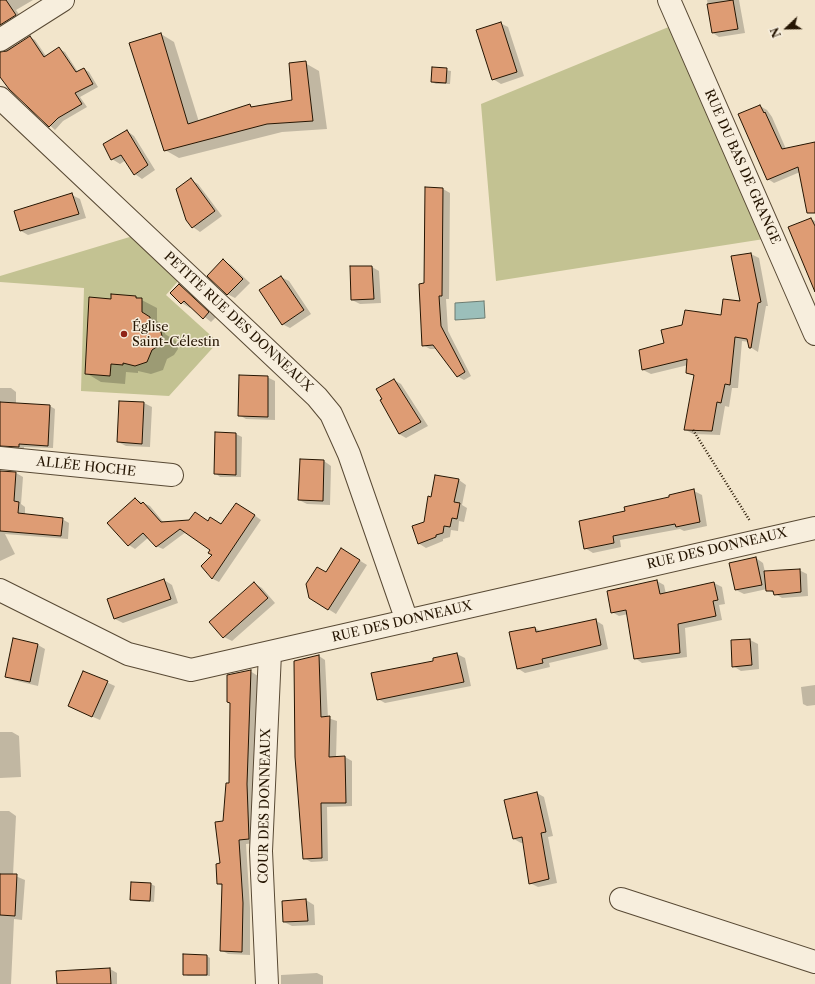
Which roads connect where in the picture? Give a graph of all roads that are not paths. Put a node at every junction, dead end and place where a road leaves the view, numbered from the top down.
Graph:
1 (63, 0) edge
2 (669, 0) edge
3 (0, 40) edge
4 (0, 98) edge
5 (815, 334) edge
6 (0, 458) edge
7 (172, 475) dead end
8 (815, 528) edge
9 (0, 590) edge
10 (407, 621) junction
11 (270, 653) junction
12 (621, 899) dead end
13 (815, 962) edge
14 (267, 984) edge

1 - 3 street
2 - 5 street, RUE DU BAS DE GRANGE
4 - 10 street, PETITE RUE DES DONNEAUX
6 - 7 street, ALLÉE HOCHE
8 - 10 street, RUE DES DONNEAUX
9 - 11 street, RUE DES DONNEAUX
10 - 11 street, RUE DES DONNEAUX
11 - 14 street, COUR DES DONNEAUX
12 - 13 street

